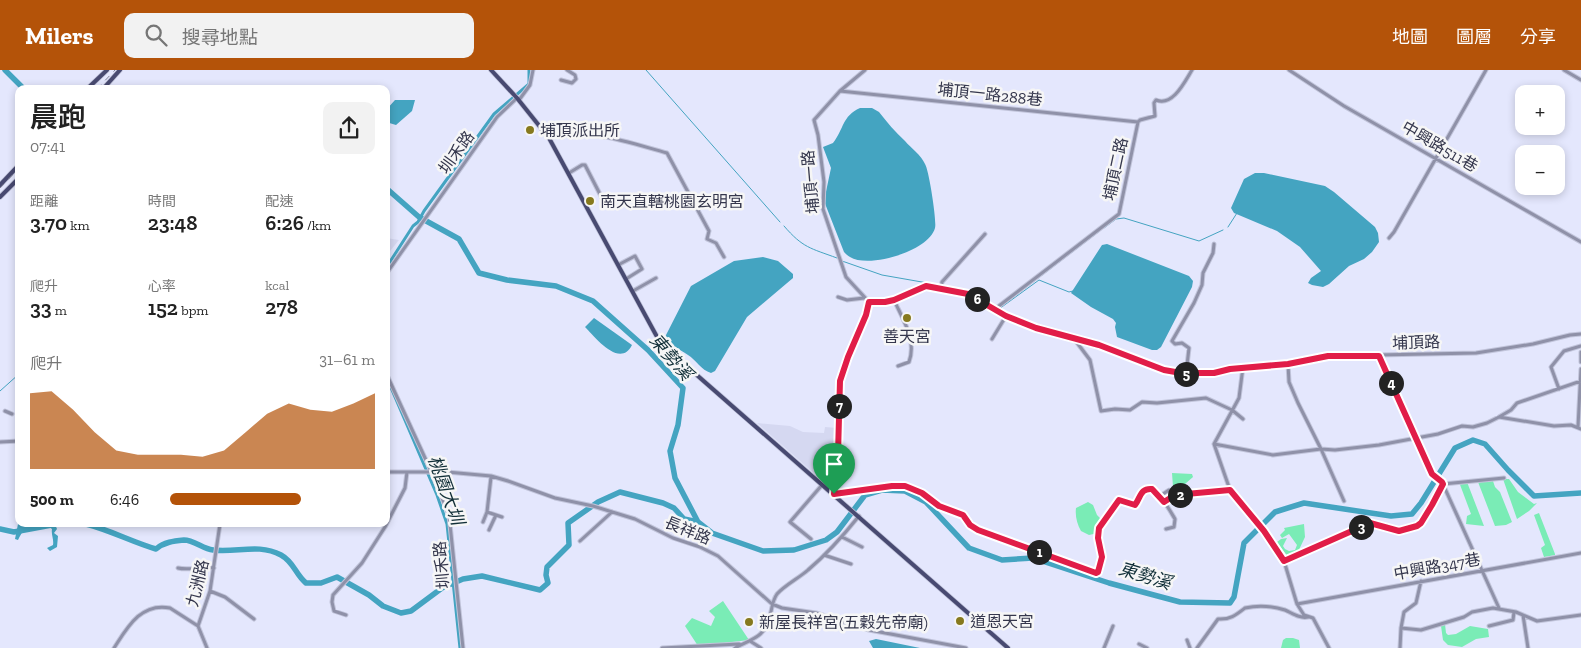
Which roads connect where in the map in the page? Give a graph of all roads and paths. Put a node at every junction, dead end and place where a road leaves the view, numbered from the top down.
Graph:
1 (106, 70) edge
2 (120, 70) edge
3 (491, 70) edge
4 (533, 70) edge
5 (567, 70) edge
6 (865, 70) edge
7 (1192, 70) edge
8 (1289, 70) edge
9 (1486, 70) edge
10 (1564, 70) edge
11 (562, 80) dead end
12 (1581, 80) edge
13 (91, 85) edge
14 (107, 85) edge
15 (840, 91) junction
16 (517, 98) junction
17 (1138, 122) junction
18 (550, 138) junction
19 (1436, 159) junction
20 (15, 169) edge
21 (568, 173) junction
22 (15, 182) edge
23 (0, 185) edge
24 (0, 197) edge
25 (604, 202) dead end
26 (985, 234) dead end
27 (1389, 238) dead end
28 (1581, 242) edge
29 (1214, 244) dead end
30 (724, 257) dead end
31 (618, 265) junction
32 (390, 268) edge
33 (656, 278) dead end
34 (626, 279) junction
35 (941, 288) junction
36 (633, 291) junction
37 (838, 297) dead end
38 (864, 298) junction
39 (894, 300) junction
40 (869, 302) junction
41 (995, 309) junction
42 (1006, 316) junction
43 (1581, 334) edge
44 (992, 339) dead end
45 (1074, 339) junction
46 (1581, 346) edge
47 (1581, 352) edge
48 (1379, 356) junction
49 (1581, 362) edge
50 (1288, 364) junction
51 (898, 366) dead end
52 (1243, 367) junction
53 (1581, 369) edge
54 (1186, 374) junction
55 (1581, 381) edge
56 (390, 382) edge
57 (1559, 389) junction
58 (1232, 410) junction
59 (4, 411) dead end
60 (12, 414) dead end
61 (1499, 417) junction
62 (1243, 419) dead end
63 (1580, 428) edge
64 (1416, 438) junction
65 (15, 441) edge
66 (0, 442) edge
67 (1214, 444) junction
68 (1322, 449) junction
69 (390, 472) edge
70 (408, 472) junction
71 (429, 472) junction
72 (491, 476) junction
73 (1504, 478) dead end
74 (1443, 483) junction
75 (822, 485) junction
76 (1230, 490) junction
77 (834, 494) junction
78 (1175, 495) junction
79 (1160, 496) junction
80 (1344, 501) dead end
81 (1164, 502) junction
82 (487, 512) junction
83 (612, 512) junction
84 (496, 515) junction
85 (858, 515) junction
86 (502, 517) dead end
87 (390, 518) edge
88 (483, 522) dead end
89 (220, 527) edge
90 (386, 527) edge
91 (1166, 529) dead end
92 (489, 530) dead end
93 (842, 538) junction
94 (811, 539) dead end
95 (580, 541) dead end
96 (862, 547) dead end
97 (1581, 553) edge
98 (824, 555) junction
99 (1284, 561) junction
100 (851, 564) dead end
101 (178, 568) dead end
102 (214, 568) junction
103 (1481, 570) junction
104 (1421, 581) junction
105 (210, 591) junction
106 (772, 604) junction
107 (1297, 604) junction
108 (1499, 608) junction
109 (1514, 612) junction
110 (1581, 614) edge
111 (346, 615) dead end
112 (1522, 615) junction
113 (1308, 616) junction
114 (254, 619) dead end
115 (198, 626) junction
116 (1113, 626) dead end
117 (1489, 626) dead end
118 (1401, 628) junction
119 (1188, 640) dead end
120 (750, 641) junction
121 (742, 644) junction
122 (1139, 644) dead end
123 (114, 648) edge
124 (207, 648) edge
125 (462, 648) edge
126 (662, 648) edge
127 (734, 648) edge
128 (761, 648) edge
129 (966, 648) edge
130 (1008, 648) edge
131 (1104, 648) edge
132 (1147, 648) edge
133 (1190, 648) edge
134 (1198, 648) edge
135 (1329, 648) edge
136 (1400, 648) edge
137 (1528, 648) edge

1 - 13 main road
2 - 14 main road
3 - 16 main road
4 - 16 street, 圳禾路
5 - 11 street
6 - 15 street, 埔頂一路
7 - 17 street, 埔頂二路
8 - 19 street, 中興路511巷
9 - 19 street
10 - 12 street
15 - 17 street, 埔頂一路288巷
15 - 38 street, 埔頂一路
16 - 18 main road
16 - 32 street, 圳禾路
17 - 41 street, 埔頂二路
18 - 21 main road
18 - 30 street
19 - 27 street
19 - 28 street, 中興路511巷
20 - 23 main road
21 - 25 street
21 - 31 main road
22 - 24 main road
26 - 35 street
29 - 54 street
31 - 34 main road
31 - 34 street
33 - 36 street
34 - 36 main road
35 - 39 street, 埔頂路
35 - 41 street, 埔頂路
36 - 75 main road
37 - 38 street
38 - 40 street, 埔頂一路
39 - 40 street, 埔頂路
39 - 51 street
40 - 77 street
41 - 42 street, 埔頂路
42 - 44 street
42 - 45 street, 埔頂路
43 - 48 street, 埔頂路
45 - 54 street, 埔頂路
45 - 58 street
46 - 57 street
47 - 49 street
48 - 50 street, 埔頂路
48 - 64 street
50 - 52 street, 埔頂路
50 - 68 street
52 - 54 street, 埔頂路
52 - 58 street
53 - 55 street
55 - 57 street
55 - 63 street
56 - 71 street, 圳禾路
57 - 61 street
58 - 62 street
58 - 67 street
59 - 60 street
61 - 63 street
61 - 64 street
64 - 68 street
64 - 74 street
65 - 66 street
67 - 68 street
67 - 76 street
68 - 80 street
69 - 70 street, 長祥路
70 - 71 street, 長祥路
70 - 87 street
71 - 72 street, 長祥路
71 - 125 street, 圳禾路
72 - 82 street
72 - 83 street, 長祥路
73 - 74 street
74 - 99 street
74 - 103 street
75 - 77 main road
75 - 94 street
76 - 78 street
76 - 99 street
77 - 79 street
77 - 85 main road
78 - 79 street
78 - 81 street
79 - 81 street
81 - 91 street
82 - 84 street
82 - 88 street
83 - 95 street
83 - 106 street, 長祥路
84 - 86 street
84 - 92 street
85 - 93 street
85 - 130 main road
89 - 102 street, 九洲路
90 - 111 street
93 - 96 street
93 - 98 street
97 - 103 street, 中興路347巷
98 - 100 street
98 - 106 street
99 - 107 street
101 - 102 street
102 - 105 street, 九洲路
103 - 104 street, 中興路347巷
103 - 108 street
104 - 107 street, 中興路347巷
104 - 118 street
105 - 114 street
105 - 115 street, 九洲路
106 - 120 street
106 - 129 street, 長祥路
107 - 113 street
108 - 109 street
108 - 118 street
109 - 112 street
109 - 117 street
110 - 112 street
112 - 137 street
113 - 134 street
113 - 135 street
115 - 123 street
115 - 124 street, 九洲路
116 - 131 street
118 - 136 street
119 - 133 street
120 - 121 street
120 - 128 street
121 - 126 street
121 - 127 street
122 - 132 street

